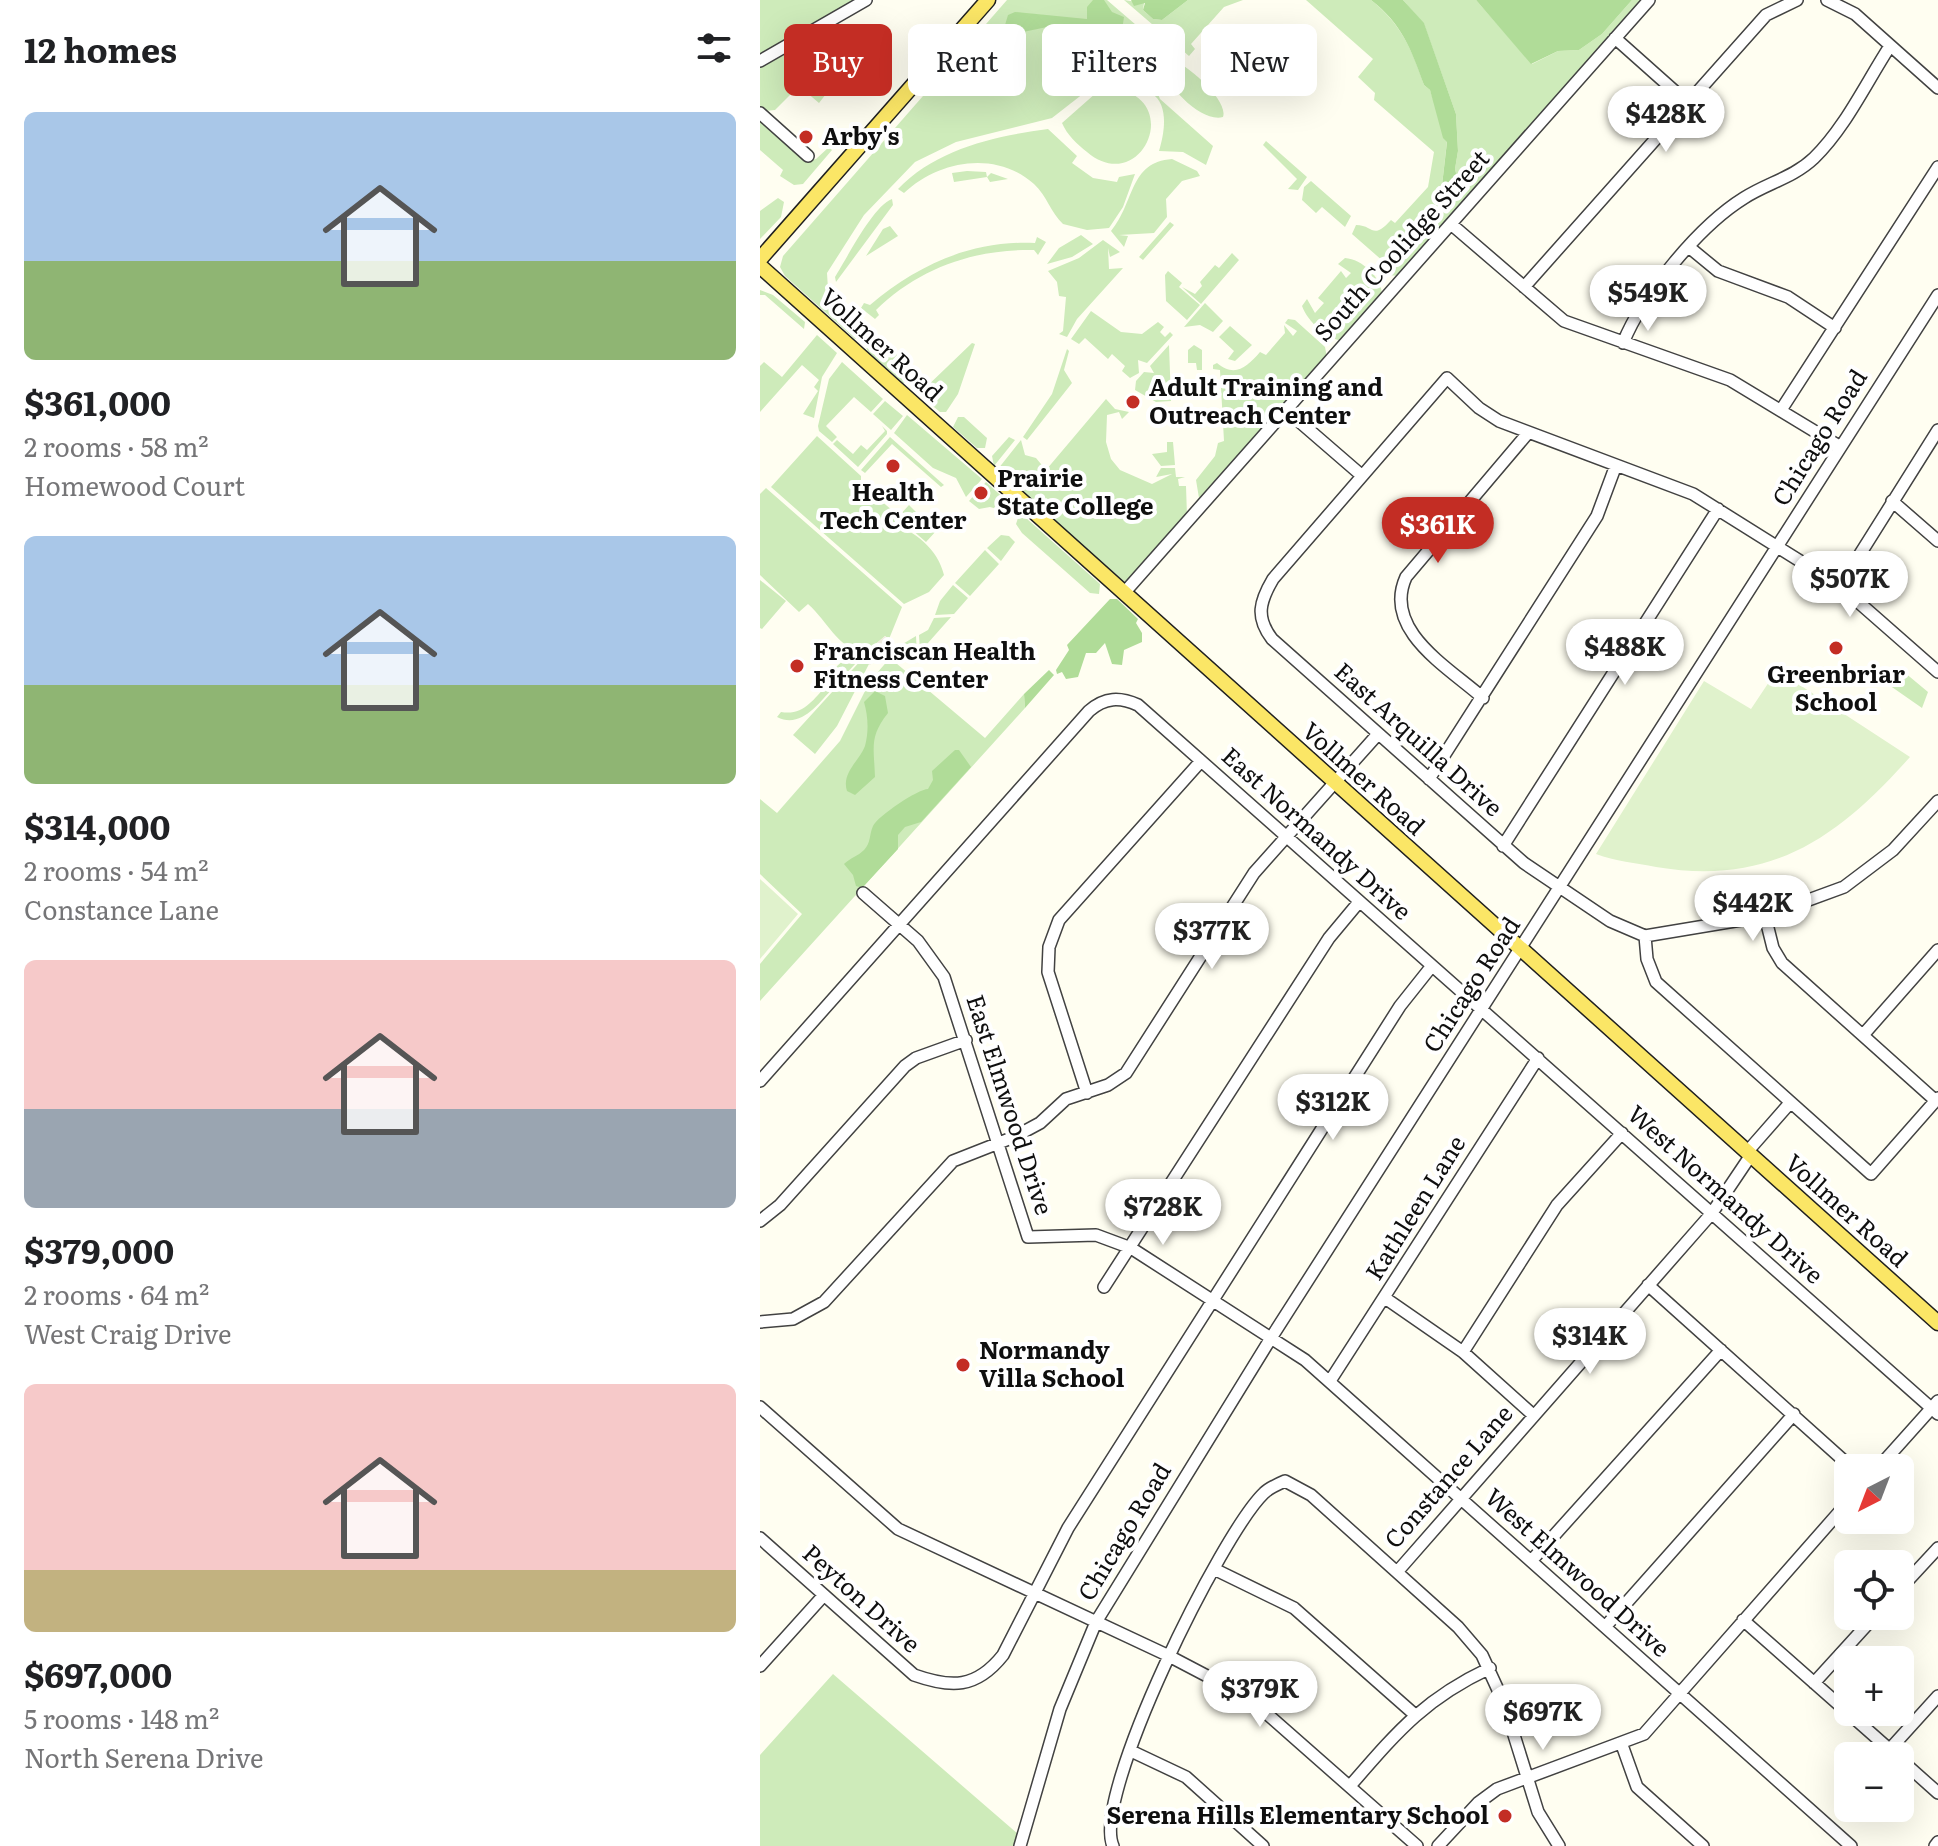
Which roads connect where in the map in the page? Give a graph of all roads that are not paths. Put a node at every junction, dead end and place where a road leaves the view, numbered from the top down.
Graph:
1 (866, 0) edge
2 (988, 0) edge
3 (1649, 0) edge
4 (1797, 0) edge
5 (1827, 0) edge
6 (1615, 38) junction
7 (1890, 46) junction
8 (760, 61) edge
9 (1938, 88) edge
10 (1688, 103) junction
11 (760, 113) edge
12 (808, 156) dead end
13 (1938, 167) edge
14 (1451, 224) junction
15 (1690, 248) junction
16 (760, 259) edge
17 (760, 266) edge
18 (1524, 287) junction
19 (1938, 295) edge
20 (1835, 328) junction
21 (1623, 343) junction
22 (1286, 410) junction
23 (1781, 410) junction
24 (1938, 430) edge
25 (1528, 433) junction
26 (1839, 446) junction
27 (1616, 465) junction
28 (1360, 474) junction
29 (1892, 501) junction
30 (1718, 509) junction
31 (1938, 541) edge
32 (1778, 546) junction
33 (1840, 586) junction
34 (1124, 593) junction
35 (1938, 672) edge
36 (1483, 698) junction
37 (1378, 734) junction
38 (1201, 761) junction
39 (1429, 779) junction
40 (1336, 783) junction
41 (1938, 801) edge
42 (1287, 837) junction
43 (1503, 846) junction
44 (1560, 890) junction
45 (863, 893) dead end
46 (1359, 902) junction
47 (1765, 916) junction
48 (899, 924) junction
49 (1645, 936) junction
50 (1938, 950) edge
51 (1521, 952) junction
52 (1431, 967) junction
53 (1481, 1010) junction
54 (1863, 1035) junction
55 (966, 1040) junction
56 (1538, 1058) junction
57 (760, 1081) edge
58 (1087, 1093) junction
59 (1937, 1100) edge
60 (1790, 1103) junction
61 (1622, 1133) junction
62 (999, 1142) junction
63 (1749, 1153) junction
64 (1712, 1213) junction
65 (760, 1221) edge
66 (1131, 1248) junction
67 (1648, 1285) junction
68 (1104, 1287) dead end
69 (1385, 1298) junction
70 (1212, 1300) junction
71 (760, 1322) edge
72 (1938, 1323) edge
73 (1271, 1338) junction
74 (1721, 1350) junction
75 (1463, 1352) junction
76 (1330, 1381) junction
77 (760, 1407) edge
78 (1936, 1407) edge
79 (1532, 1414) junction
80 (1794, 1414) junction
81 (1837, 1454) edge
82 (1891, 1454) edge
83 (1459, 1497) junction
84 (1834, 1518) edge
85 (760, 1538) edge
86 (1938, 1548) edge
87 (1532, 1560) junction
88 (1214, 1569) junction
89 (1397, 1572) junction
90 (1914, 1574) edge
91 (1033, 1593) junction
92 (824, 1595) junction
93 (1743, 1620) junction
94 (1096, 1622) junction
95 (1605, 1627) junction
96 (1862, 1630) edge
97 (1167, 1655) junction
98 (760, 1666) edge
99 (1490, 1668) junction
100 (1814, 1683) junction
101 (1678, 1692) junction
102 (1938, 1696) edge
103 (1414, 1714) junction
104 (1881, 1742) edge
105 (1905, 1742) edge
106 (1622, 1745) junction
107 (1131, 1751) junction
108 (1914, 1771) edge
109 (1527, 1776) junction
110 (1350, 1786) junction
111 (1938, 1793) edge
112 (1112, 1844) edge
113 (1020, 1846) edge
114 (1263, 1846) edge
115 (1417, 1846) edge
116 (1438, 1846) edge
117 (1559, 1846) edge
118 (1703, 1846) edge
119 (1851, 1846) edge

1 - 8 street
2 - 16 main road
3 - 6 street, South Coolidge Street
4 - 10 street
5 - 7 street
6 - 10 street
6 - 14 street, South Coolidge Street
7 - 9 street
7 - 15 street
10 - 18 street
11 - 12 street
13 - 20 street
14 - 18 street
14 - 22 street, South Coolidge Street
15 - 20 street
15 - 21 street
17 - 34 main road, Vollmer Road
18 - 21 street
19 - 26 street, Chicago Road
20 - 23 street
21 - 23 street
22 - 28 street
22 - 34 street, South Coolidge Street
23 - 26 street
24 - 29 street
25 - 27 street
25 - 28 street
25 - 36 street
26 - 32 street, Chicago Road
27 - 30 street
27 - 36 street
28 - 37 street, East Arquilla Drive
29 - 31 street
29 - 33 street
30 - 32 street
30 - 43 street
32 - 33 street
32 - 44 street, Chicago Road
33 - 35 street
34 - 40 main road, Vollmer Road
36 - 39 street
37 - 39 street, East Arquilla Drive
37 - 40 street
38 - 42 street, East Normandy Drive
38 - 48 street, East Normandy Drive
38 - 58 street
39 - 43 street, East Arquilla Drive
40 - 42 street
40 - 51 main road, Vollmer Road
41 - 47 street
42 - 46 street, East Normandy Drive
42 - 58 street
43 - 44 street, East Arquilla Drive
44 - 49 street, East Arquilla Drive
44 - 51 street, Chicago Road
45 - 48 street, East Elmwood Drive
46 - 52 street, East Normandy Drive
46 - 66 street
47 - 49 street
47 - 54 street
48 - 55 street, East Elmwood Drive
48 - 57 street
49 - 60 street
50 - 54 street
51 - 53 street, Chicago Road
51 - 63 main road, Vollmer Road
52 - 53 street, East Normandy Drive
52 - 70 street, Peyton Drive
53 - 56 street, West Normandy Drive
53 - 73 street, Chicago Road
54 - 59 street
55 - 62 street, East Elmwood Drive
55 - 65 street
56 - 61 street, West Normandy Drive
56 - 69 street, Kathleen Lane
58 - 62 street
59 - 60 street
60 - 63 street, Constance Lane
61 - 64 street, West Normandy Drive
61 - 75 street
62 - 66 street, East Elmwood Drive
62 - 71 street
63 - 64 street, Constance Lane
63 - 72 main road, Vollmer Road
64 - 67 street, Constance Lane
64 - 78 street, West Normandy Drive
66 - 68 street
66 - 70 street, East Elmwood Drive
67 - 74 street
67 - 79 street, Constance Lane
69 - 75 street
69 - 76 street, Kathleen Lane
70 - 73 street, East Elmwood Drive
70 - 91 street, Peyton Drive
73 - 76 street, West Elmwood Drive
73 - 94 street, Chicago Road
74 - 80 street
74 - 87 street
75 - 79 street
76 - 83 street, West Elmwood Drive
77 - 91 street
78 - 82 street
79 - 83 street, Constance Lane
80 - 81 street
80 - 95 street
83 - 87 street, West Elmwood Drive
83 - 89 street, Constance Lane
84 - 93 street
85 - 92 street, Peyton Drive
86 - 90 street
87 - 95 street, West Elmwood Drive
88 - 89 street
88 - 97 street
88 - 103 street
89 - 99 street
91 - 92 street, Peyton Drive
91 - 94 street
92 - 98 street
93 - 100 street
93 - 101 street
94 - 97 street
94 - 113 street, Chicago Road
95 - 101 street, West Elmwood Drive
96 - 100 street
97 - 107 street
97 - 110 street
99 - 103 street
99 - 109 street
100 - 104 street
101 - 106 street
101 - 119 street, West Elmwood Drive
102 - 105 street
103 - 110 street
106 - 109 street
106 - 118 street
107 - 112 street
107 - 114 street
108 - 111 street
109 - 116 street
109 - 117 street
110 - 115 street

